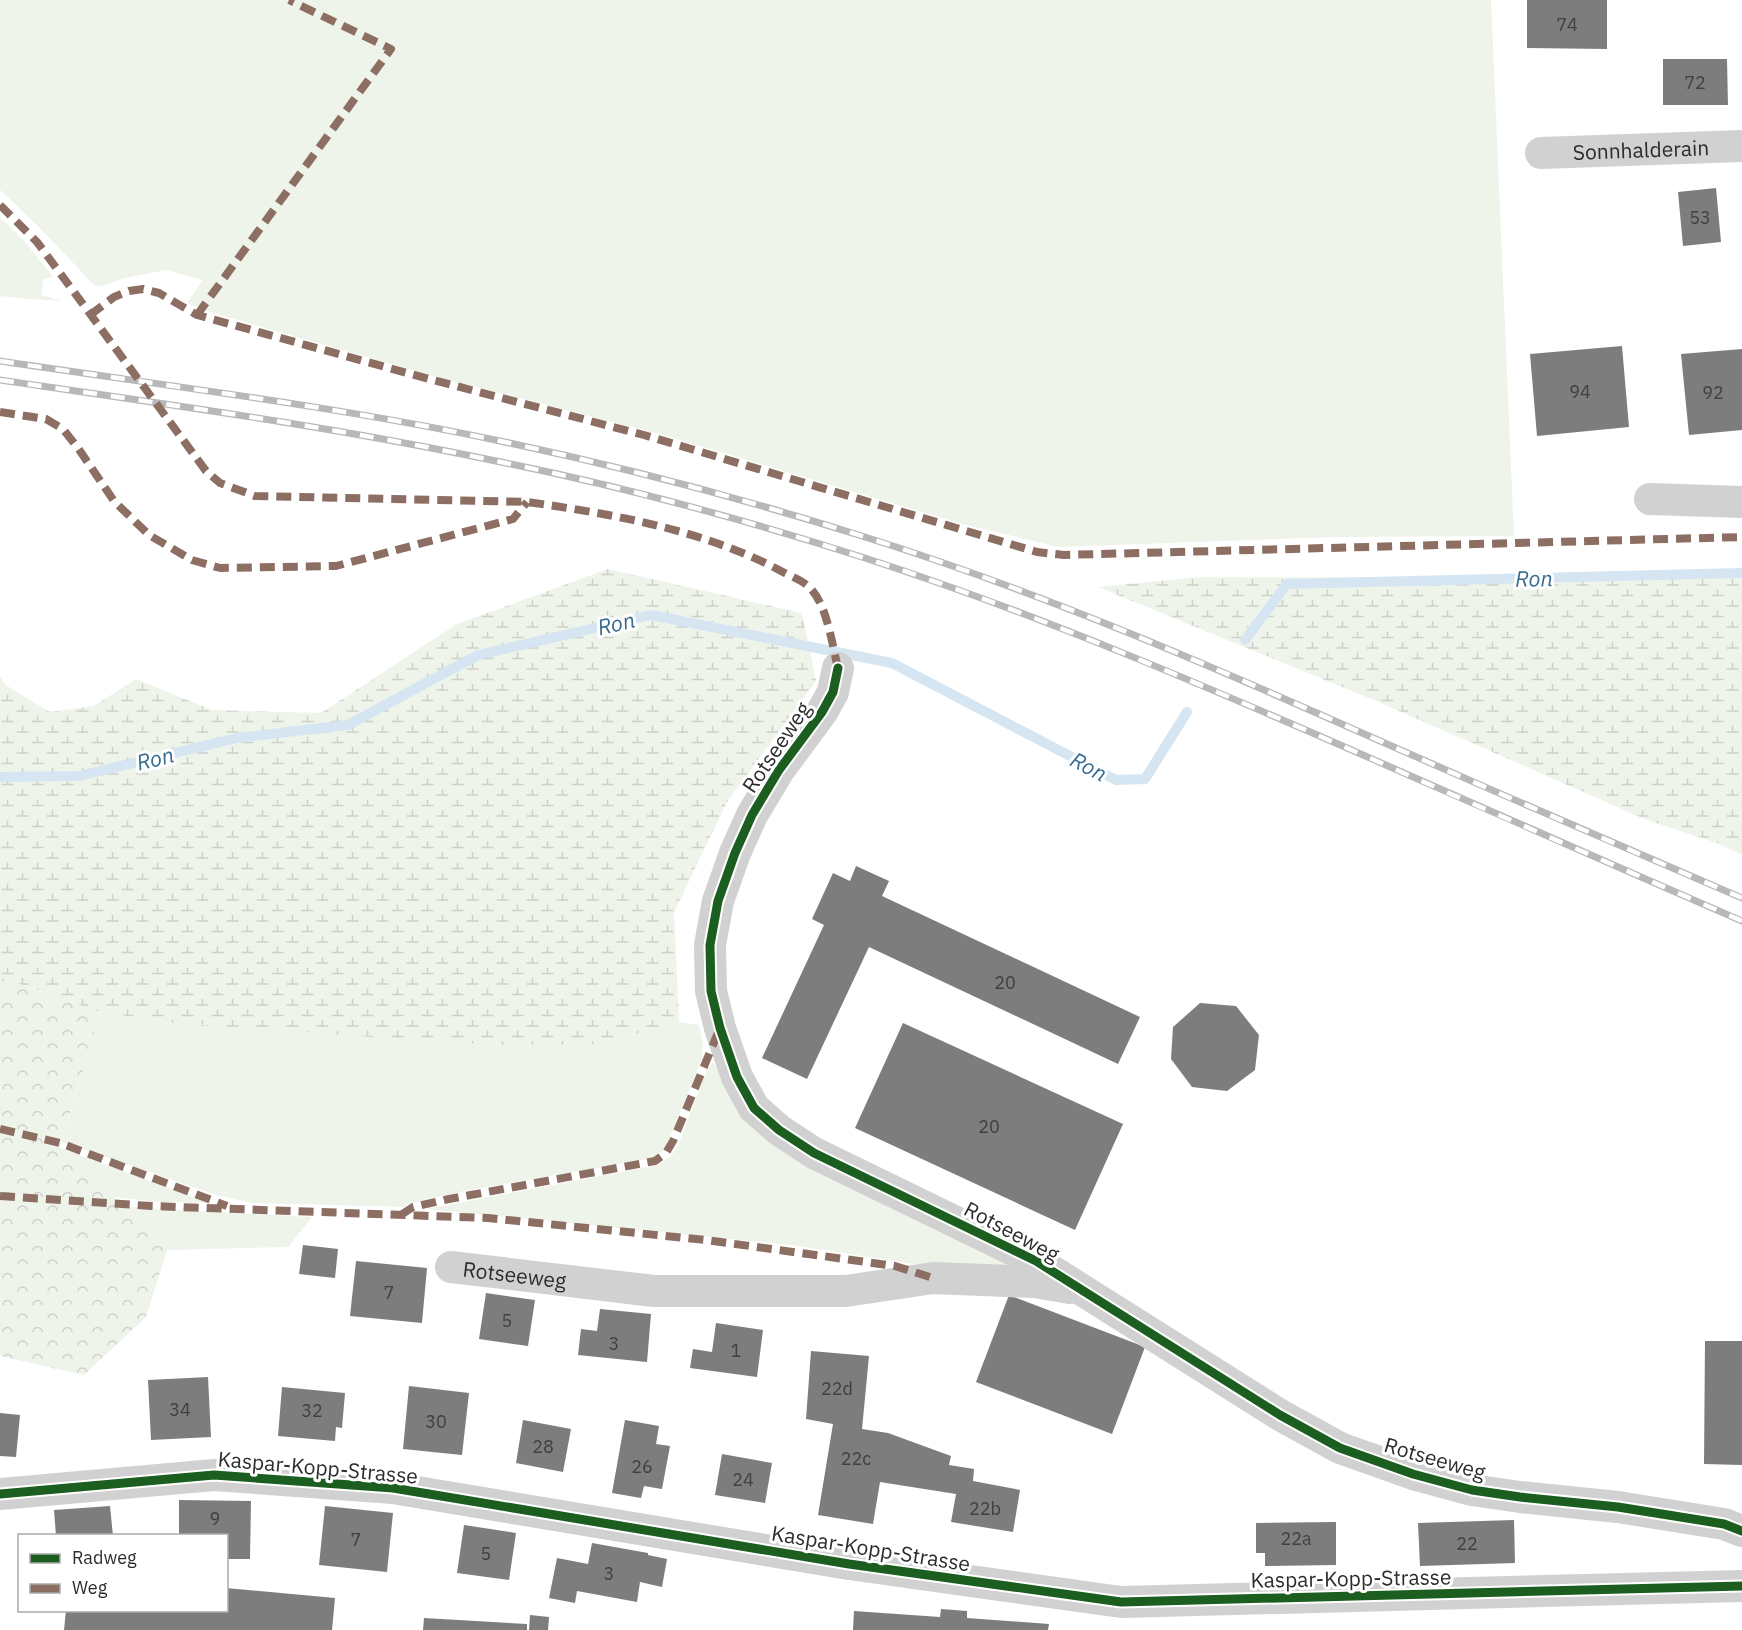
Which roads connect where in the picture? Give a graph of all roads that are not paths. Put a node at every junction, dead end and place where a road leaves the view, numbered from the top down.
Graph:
1 (1742, 146) edge
2 (1541, 153) dead end
3 (1650, 499) dead end
4 (1742, 502) edge
5 (838, 668) dead end
6 (451, 1267) dead end
7 (1080, 1290) junction
8 (0, 1494) edge
9 (1742, 1531) edge
10 (1742, 1586) edge

1 - 2 street, Sonnhalderain
3 - 4 street
5 - 7 street, Rotseeweg
6 - 7 street, Rotseeweg
7 - 9 street, Rotseeweg
8 - 10 street, Kaspar-Kopp-Strasse

